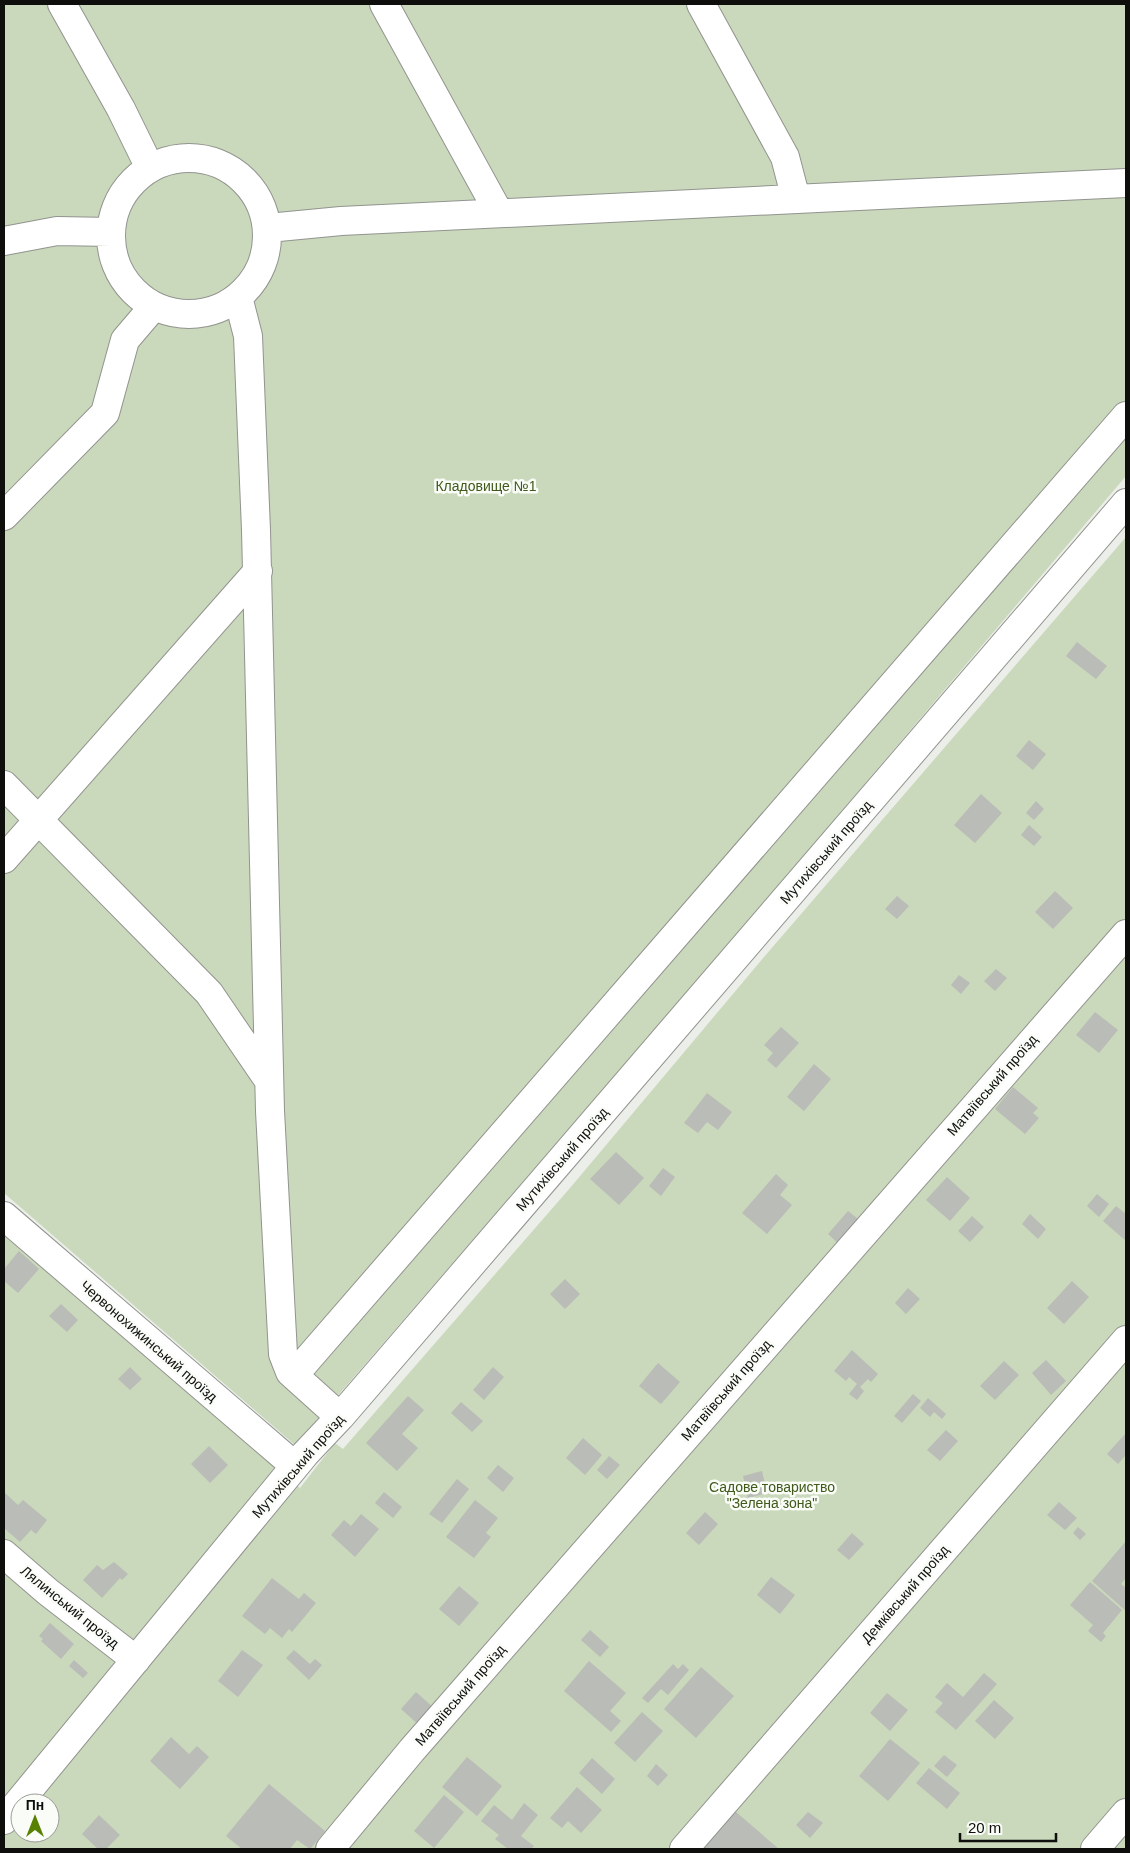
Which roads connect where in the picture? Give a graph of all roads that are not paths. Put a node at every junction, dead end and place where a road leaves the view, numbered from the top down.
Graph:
1 (62, 4) edge
2 (384, 4) edge
3 (701, 4) edge
4 (150, 168) junction
5 (1126, 183) edge
6 (796, 199) junction
7 (499, 213) junction
8 (268, 228) junction
9 (111, 232) junction
10 (4, 241) edge
11 (238, 297) junction
12 (154, 306) junction
13 (1126, 416) edge
14 (1126, 502) edge
15 (4, 516) edge
16 (258, 571) junction
17 (4, 785) edge
18 (38, 819) junction
19 (4, 859) edge
20 (1126, 934) edge
21 (270, 1081) junction
22 (4, 1216) edge
23 (1126, 1340) edge
24 (294, 1375) junction
25 (340, 1417) junction
26 (295, 1466) junction
27 (4, 1554) edge
28 (136, 1660) junction
29 (1126, 1813) edge
30 (4, 1820) edge
31 (330, 1849) edge
32 (684, 1849) edge
33 (1095, 1849) edge

1 - 4 lane
2 - 7 lane
3 - 6 lane
4 - 8 lane
4 - 9 lane
5 - 6 lane
6 - 7 lane
7 - 8 lane
8 - 11 lane
9 - 10 lane
9 - 12 lane
11 - 12 lane
11 - 16 lane
12 - 15 lane
13 - 24 lane
14 - 25 lane, Мутихівський проїзд
16 - 18 lane
16 - 21 lane
17 - 18 lane
18 - 19 lane
18 - 21 lane
20 - 31 lane, Матвіївський проїзд
21 - 24 lane
22 - 26 lane, Червонохижинський проїзд
23 - 32 lane, Демківський проїзд
24 - 25 lane
25 - 26 lane, Мутихівський проїзд
26 - 28 lane, Мутихівський проїзд
27 - 28 lane, Лялинський проїзд
28 - 30 lane, Мутихівський проїзд
29 - 33 lane

